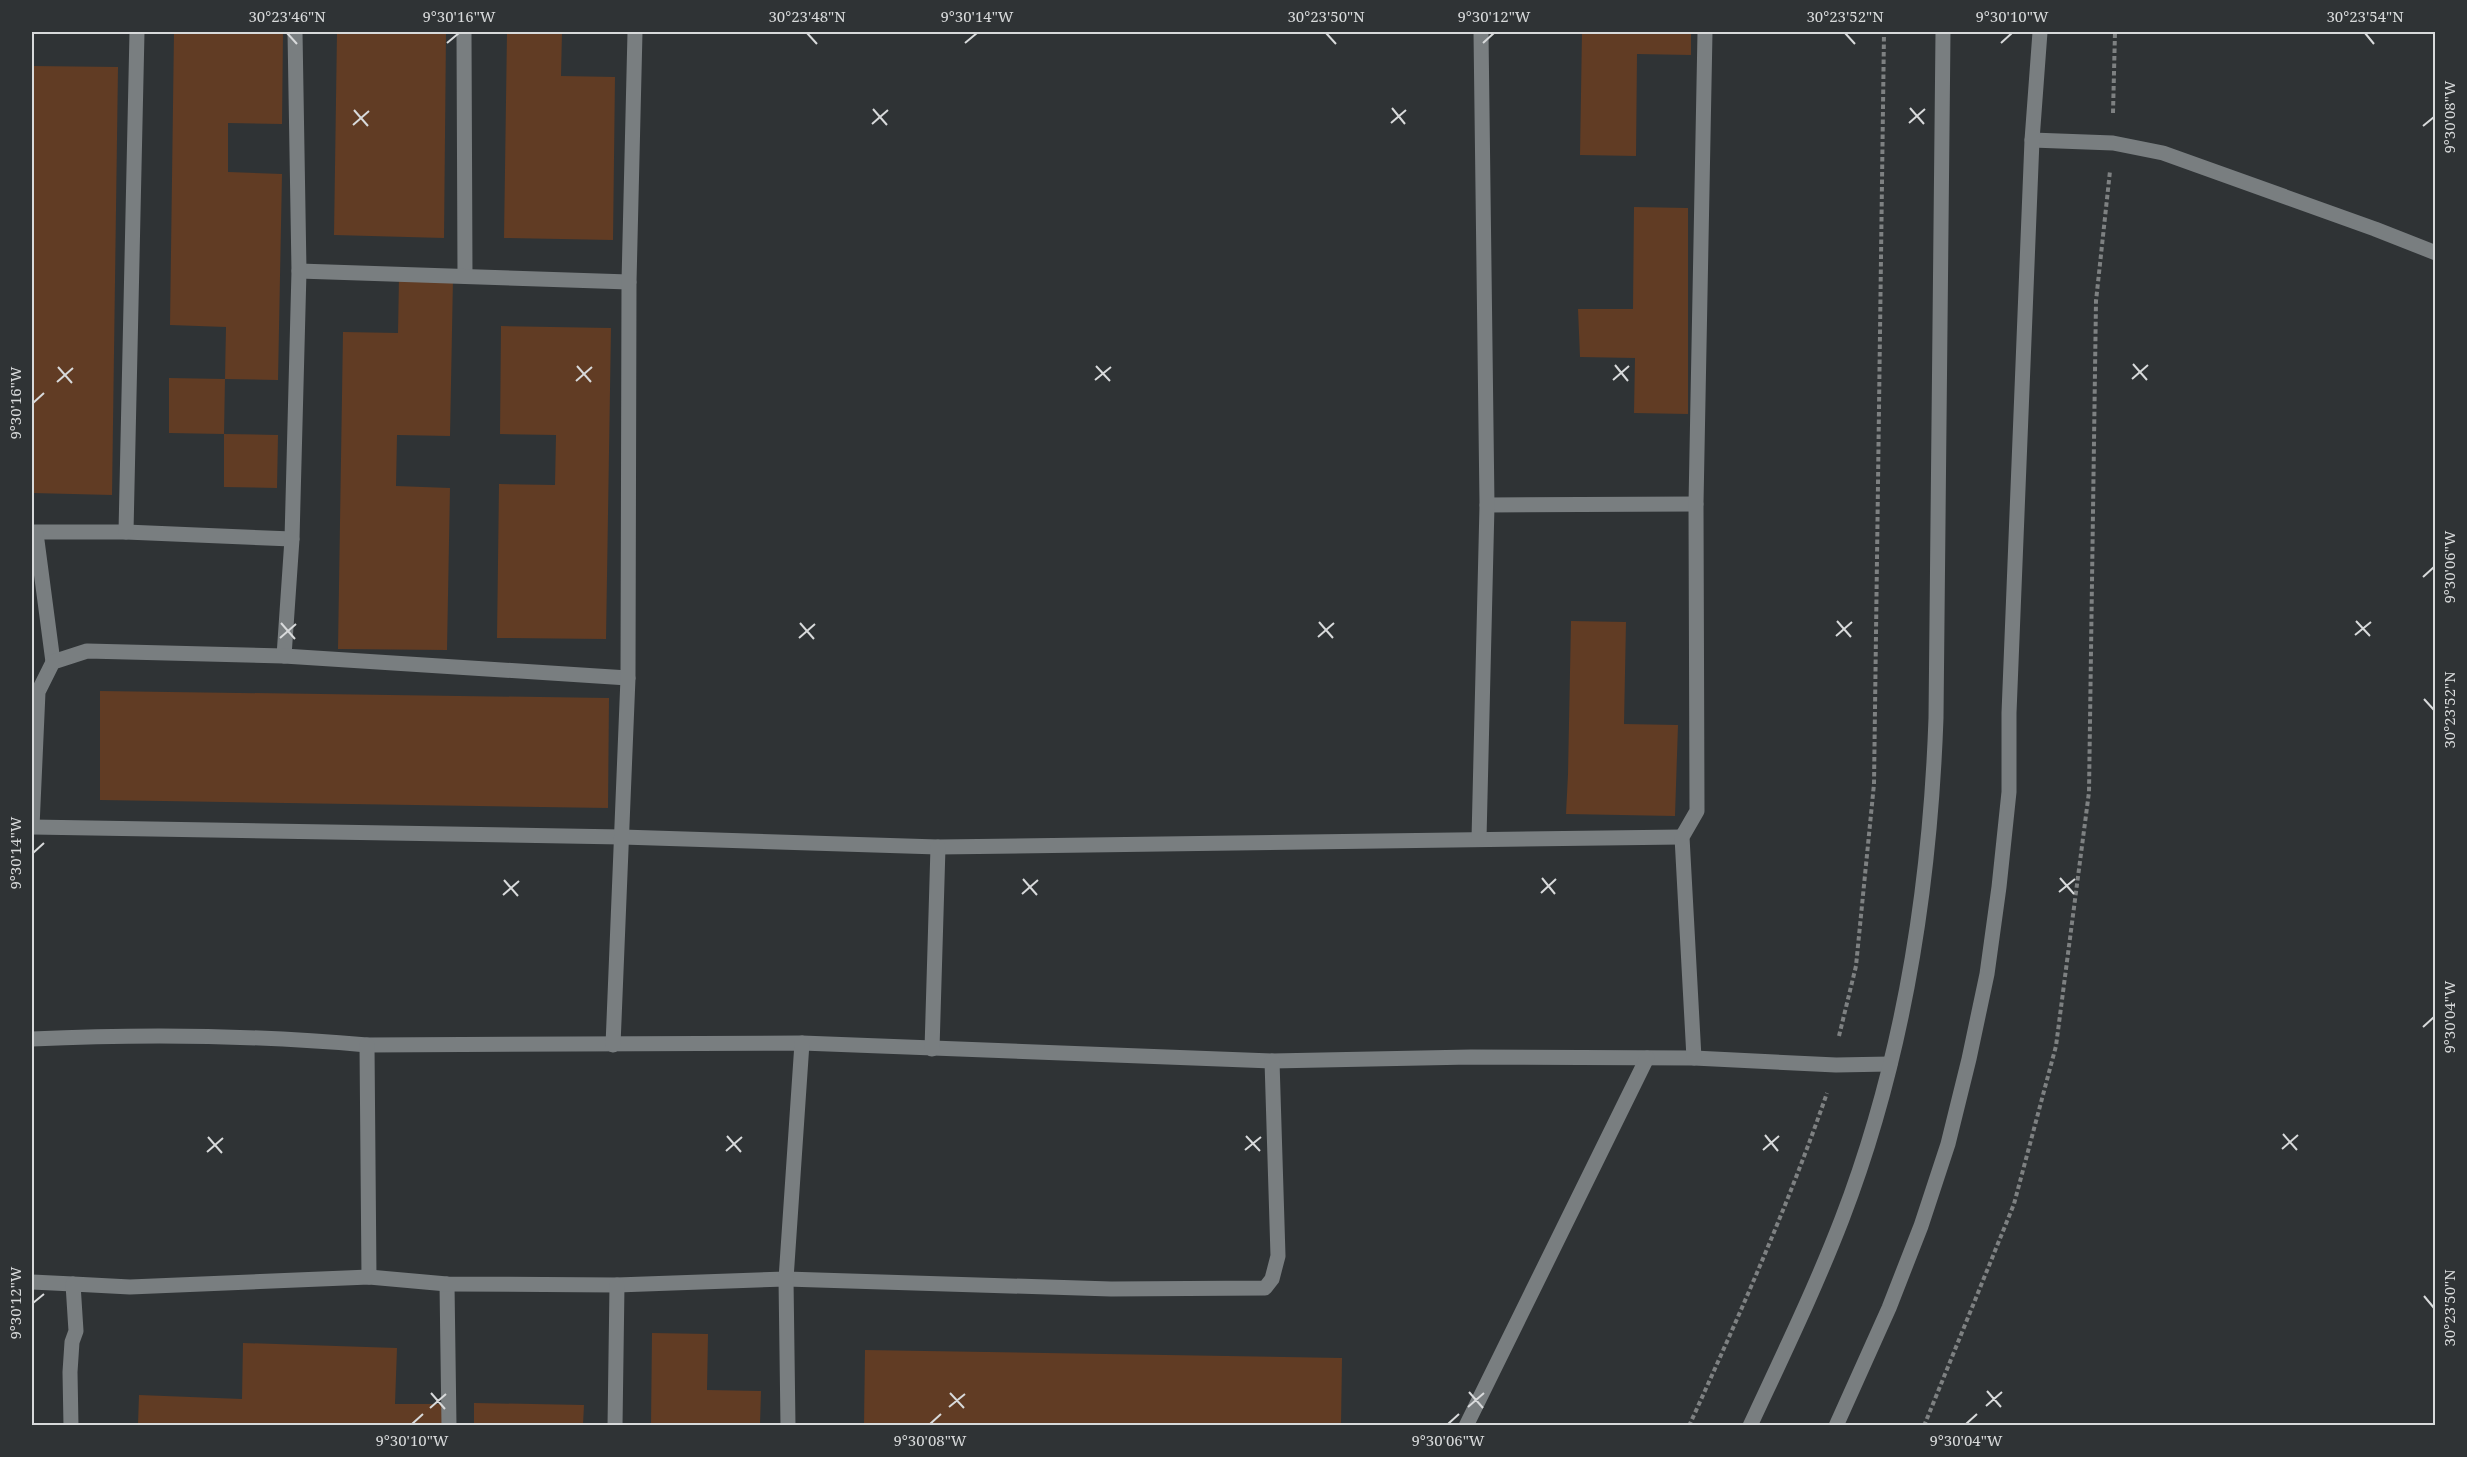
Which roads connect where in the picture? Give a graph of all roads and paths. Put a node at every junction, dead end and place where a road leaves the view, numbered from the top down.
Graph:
1 (137, 32) edge
2 (296, 32) edge
3 (464, 32) edge
4 (635, 32) edge
5 (1481, 32) edge
6 (1705, 32) edge
7 (1884, 32) edge
8 (1943, 32) edge
9 (2040, 32) edge
10 (2115, 32) edge
11 (2032, 140) junction
12 (2113, 143) junction
13 (2436, 253) edge
14 (300, 271) junction
15 (465, 276) junction
16 (629, 282) junction
17 (1696, 504) junction
18 (1487, 505) junction
19 (34, 532) edge
20 (126, 532) junction
21 (292, 539) junction
22 (284, 656) junction
23 (53, 662) junction
24 (628, 678) junction
25 (32, 827) edge
26 (622, 837) junction
27 (1682, 837) junction
28 (1479, 839) junction
29 (938, 847) junction
30 (32, 1039) edge
31 (802, 1043) junction
32 (367, 1045) junction
33 (613, 1045) junction
34 (932, 1049) junction
35 (1694, 1058) junction
36 (1647, 1059) junction
37 (1272, 1061) junction
38 (1890, 1064) junction
39 (1836, 1065) junction
40 (369, 1276) junction
41 (786, 1279) junction
42 (32, 1282) edge
43 (73, 1284) junction
44 (447, 1284) junction
45 (617, 1285) junction
46 (71, 1425) edge
47 (449, 1425) edge
48 (615, 1425) edge
49 (788, 1425) edge
50 (1466, 1425) edge
51 (1689, 1425) edge
52 (1750, 1425) edge
53 (1836, 1425) edge
54 (1924, 1425) edge

1 - 20 street
2 - 14 street
3 - 15 street
4 - 16 street
5 - 18 street
6 - 17 street
7 - 39 path
8 - 38 street
9 - 11 street
10 - 12 path
11 - 12 street
11 - 53 street
12 - 13 street
12 - 54 path
14 - 15 street
14 - 21 street
15 - 16 street
16 - 24 street
17 - 18 street
17 - 27 street
18 - 28 street
19 - 20 street
19 - 23 street
20 - 21 street
21 - 22 street
22 - 23 street
22 - 24 street
23 - 25 street
24 - 26 street
25 - 26 street
26 - 29 street
26 - 33 street
27 - 28 street
27 - 35 street
28 - 29 street
29 - 34 street
30 - 32 street
31 - 33 street
31 - 34 street
31 - 41 street
32 - 33 street
32 - 40 street
34 - 37 street
35 - 36 street
35 - 39 street
36 - 37 street
36 - 50 street
37 - 41 street
38 - 39 street
38 - 52 street
39 - 51 path
40 - 43 street
40 - 44 street
41 - 45 street
41 - 49 street
42 - 43 street
43 - 46 street
44 - 45 street
44 - 47 street
45 - 48 street

